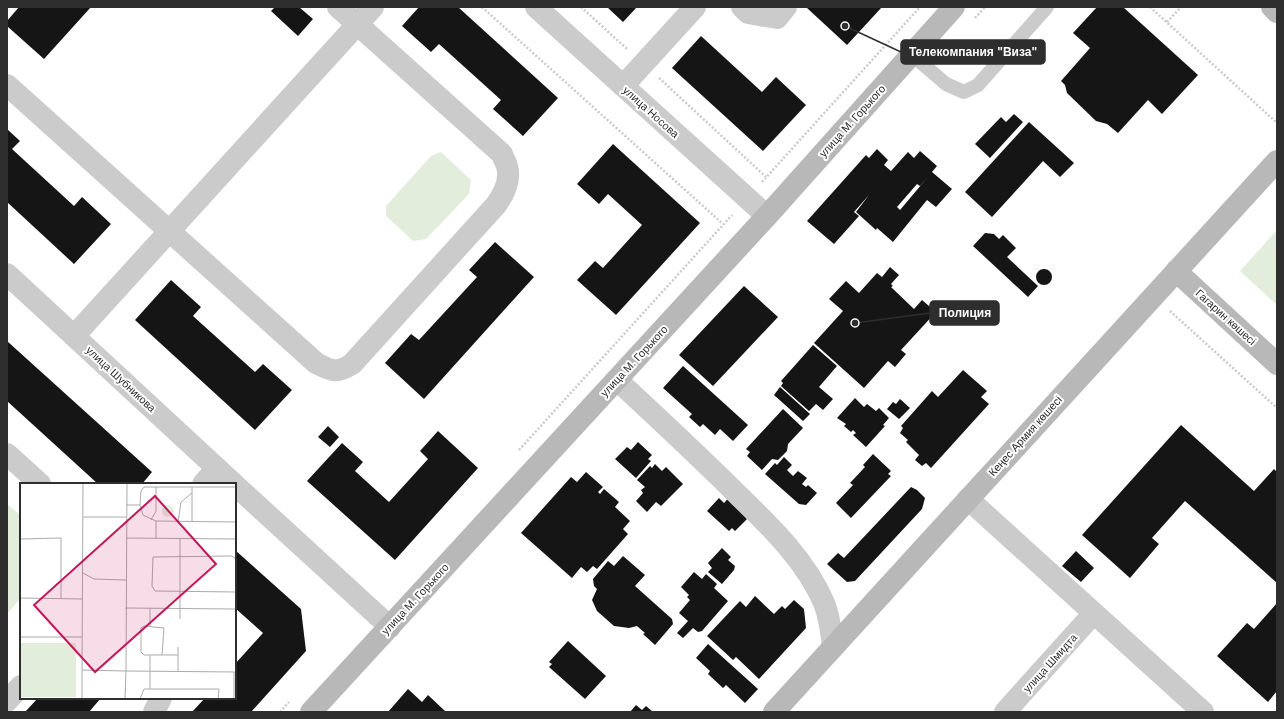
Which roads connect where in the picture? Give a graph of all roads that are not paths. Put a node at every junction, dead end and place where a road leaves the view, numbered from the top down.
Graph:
1 (338, 7) edge
2 (373, 7) edge
3 (536, 7) edge
4 (695, 7) edge
5 (742, 7) edge
6 (786, 7) edge
7 (954, 7) edge
8 (1047, 7) edge
9 (1272, 7) edge
10 (1277, 12) edge
11 (358, 24) junction
12 (912, 54) junction
13 (7, 85) edge
14 (623, 86) junction
15 (1277, 161) edge
16 (767, 216) junction
17 (169, 231) junction
18 (1176, 271) junction
19 (7, 274) edge
20 (74, 336) junction
21 (1277, 364) edge
22 (617, 380) junction
23 (7, 454) edge
24 (210, 476) edge
25 (39, 483) edge
26 (232, 483) edge
27 (236, 485) edge
28 (968, 499) junction
29 (1094, 613) junction
30 (390, 627) junction
31 (833, 647) junction
32 (20, 687) edge
33 (160, 699) edge
34 (7, 701) edge
35 (154, 712) edge
36 (312, 712) edge
37 (774, 712) edge
38 (1005, 712) edge
39 (1203, 712) edge

1 - 11 street
2 - 11 street
3 - 14 street, улица Носова
4 - 14 street
5 - 6 street
7 - 12 main road, улица М. Горького
8 - 12 lane
9 - 10 main road
11 - 17 street
11 - 17 street
12 - 16 main road, улица М. Горького
13 - 17 street
14 - 16 street, улица Носова
15 - 18 main road, Кеңес Армия көшесі
16 - 22 main road, улица М. Горького
17 - 20 street
18 - 21 main road, Гагарин көшесі
18 - 28 main road, Кеңес Армия көшесі
19 - 20 street, улица Шубникова
20 - 24 street, улица Шубникова
22 - 30 main road, улица М. Горького
22 - 31 street
23 - 25 street
24 - 26 street, улица Шубникова
27 - 30 street, улица Шубникова
28 - 29 street
28 - 31 main road, Кеңес Армия көшесі
29 - 38 street, улица Шмидта
29 - 39 street
30 - 36 main road, улица М. Горького
31 - 37 main road, Кеңес Армия көшесі
32 - 34 street
33 - 35 street

